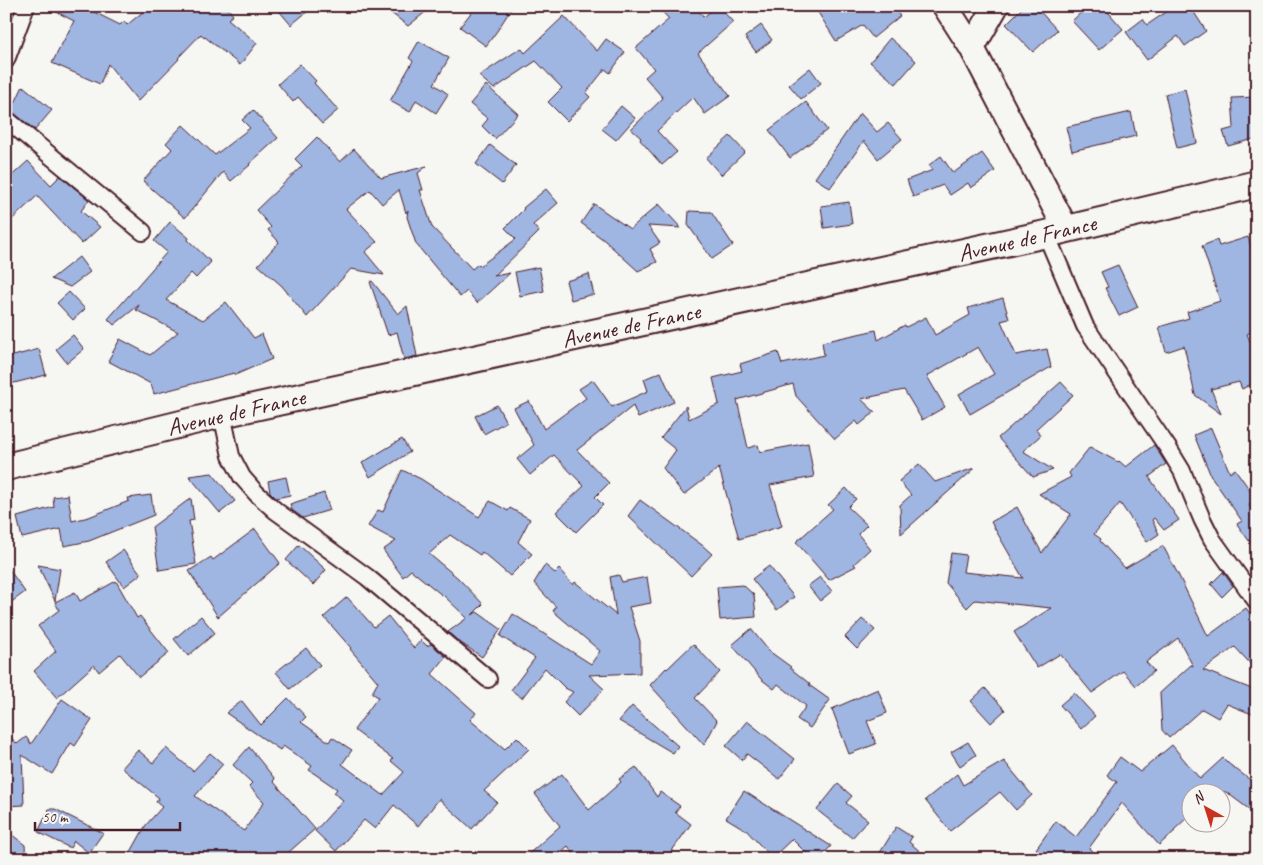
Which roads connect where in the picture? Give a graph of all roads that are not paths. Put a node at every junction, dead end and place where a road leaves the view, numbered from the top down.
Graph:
1 (26, 6) edge
2 (945, 6) edge
3 (996, 6) edge
4 (972, 48) junction
5 (6, 60) edge
6 (6, 119) edge
7 (1257, 184) edge
8 (143, 232) dead end
9 (1056, 232) junction
10 (222, 414) junction
11 (8, 462) edge
12 (1257, 602) edge
13 (488, 679) dead end

1 - 5 street
2 - 4 street
3 - 4 street
4 - 9 street
6 - 8 street
7 - 9 main road, Avenue de France
9 - 10 main road, Avenue de France
9 - 12 street
10 - 11 main road, Avenue de France
10 - 13 street

